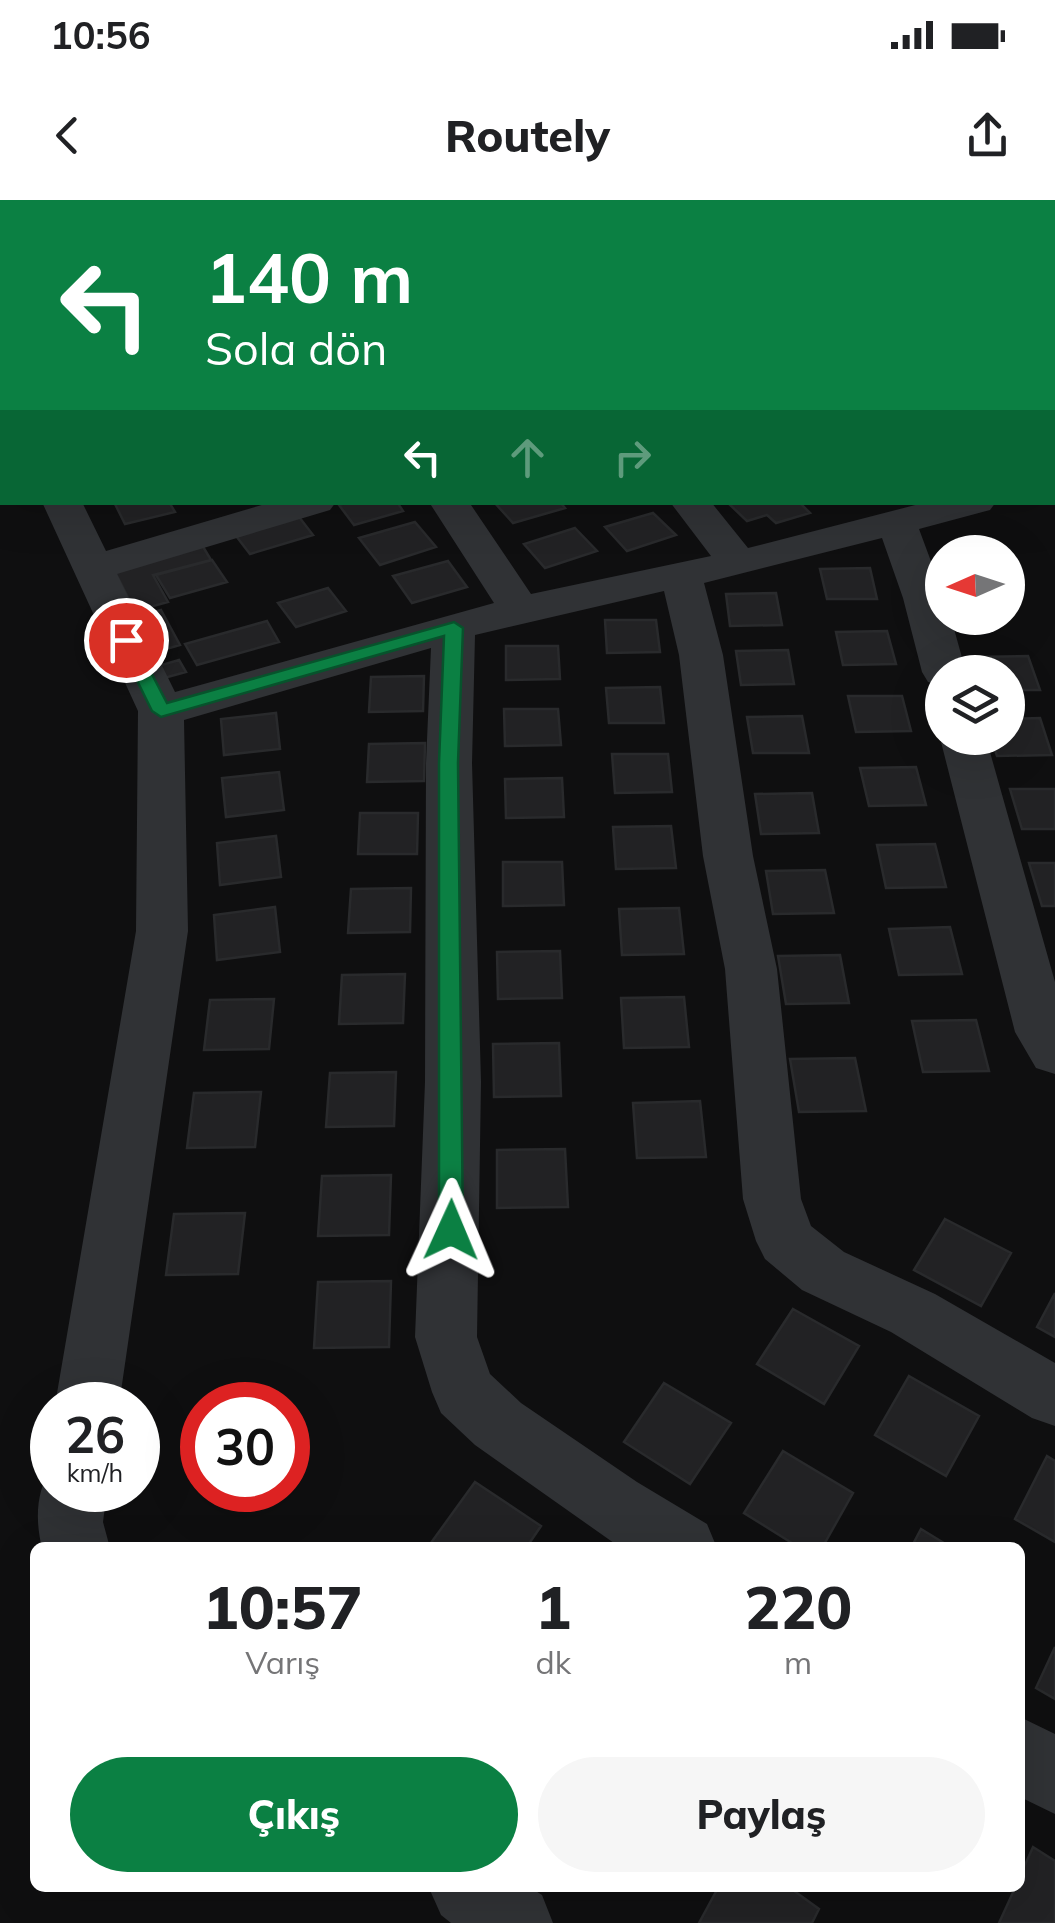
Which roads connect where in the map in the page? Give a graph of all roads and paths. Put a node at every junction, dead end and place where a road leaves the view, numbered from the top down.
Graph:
1 (63, 505) edge
2 (295, 505) edge
3 (451, 505) edge
4 (692, 505) edge
5 (934, 510) edge
6 (219, 516) edge
7 (738, 563) junction
8 (91, 568) junction
9 (681, 575) junction
10 (520, 608) junction
11 (454, 628) junction
12 (939, 655) edge
13 (161, 711) junction
14 (968, 755) edge
15 (1055, 1052) edge
16 (91, 1382) edge
17 (1055, 1397) edge
18 (71, 1512) edge
19 (74, 1542) edge
20 (673, 1542) edge
21 (1025, 1757) edge
22 (1055, 1777) edge
23 (473, 1892) edge
24 (514, 1923) edge

1 - 8 street
2 - 6 street
3 - 10 street
4 - 7 street
5 - 7 street
5 - 12 street
6 - 8 street
7 - 9 street
8 - 13 street
9 - 10 street
9 - 17 street
10 - 11 street
11 - 13 street
11 - 20 street
13 - 16 street
14 - 15 street
18 - 19 street
21 - 22 street
23 - 24 street

